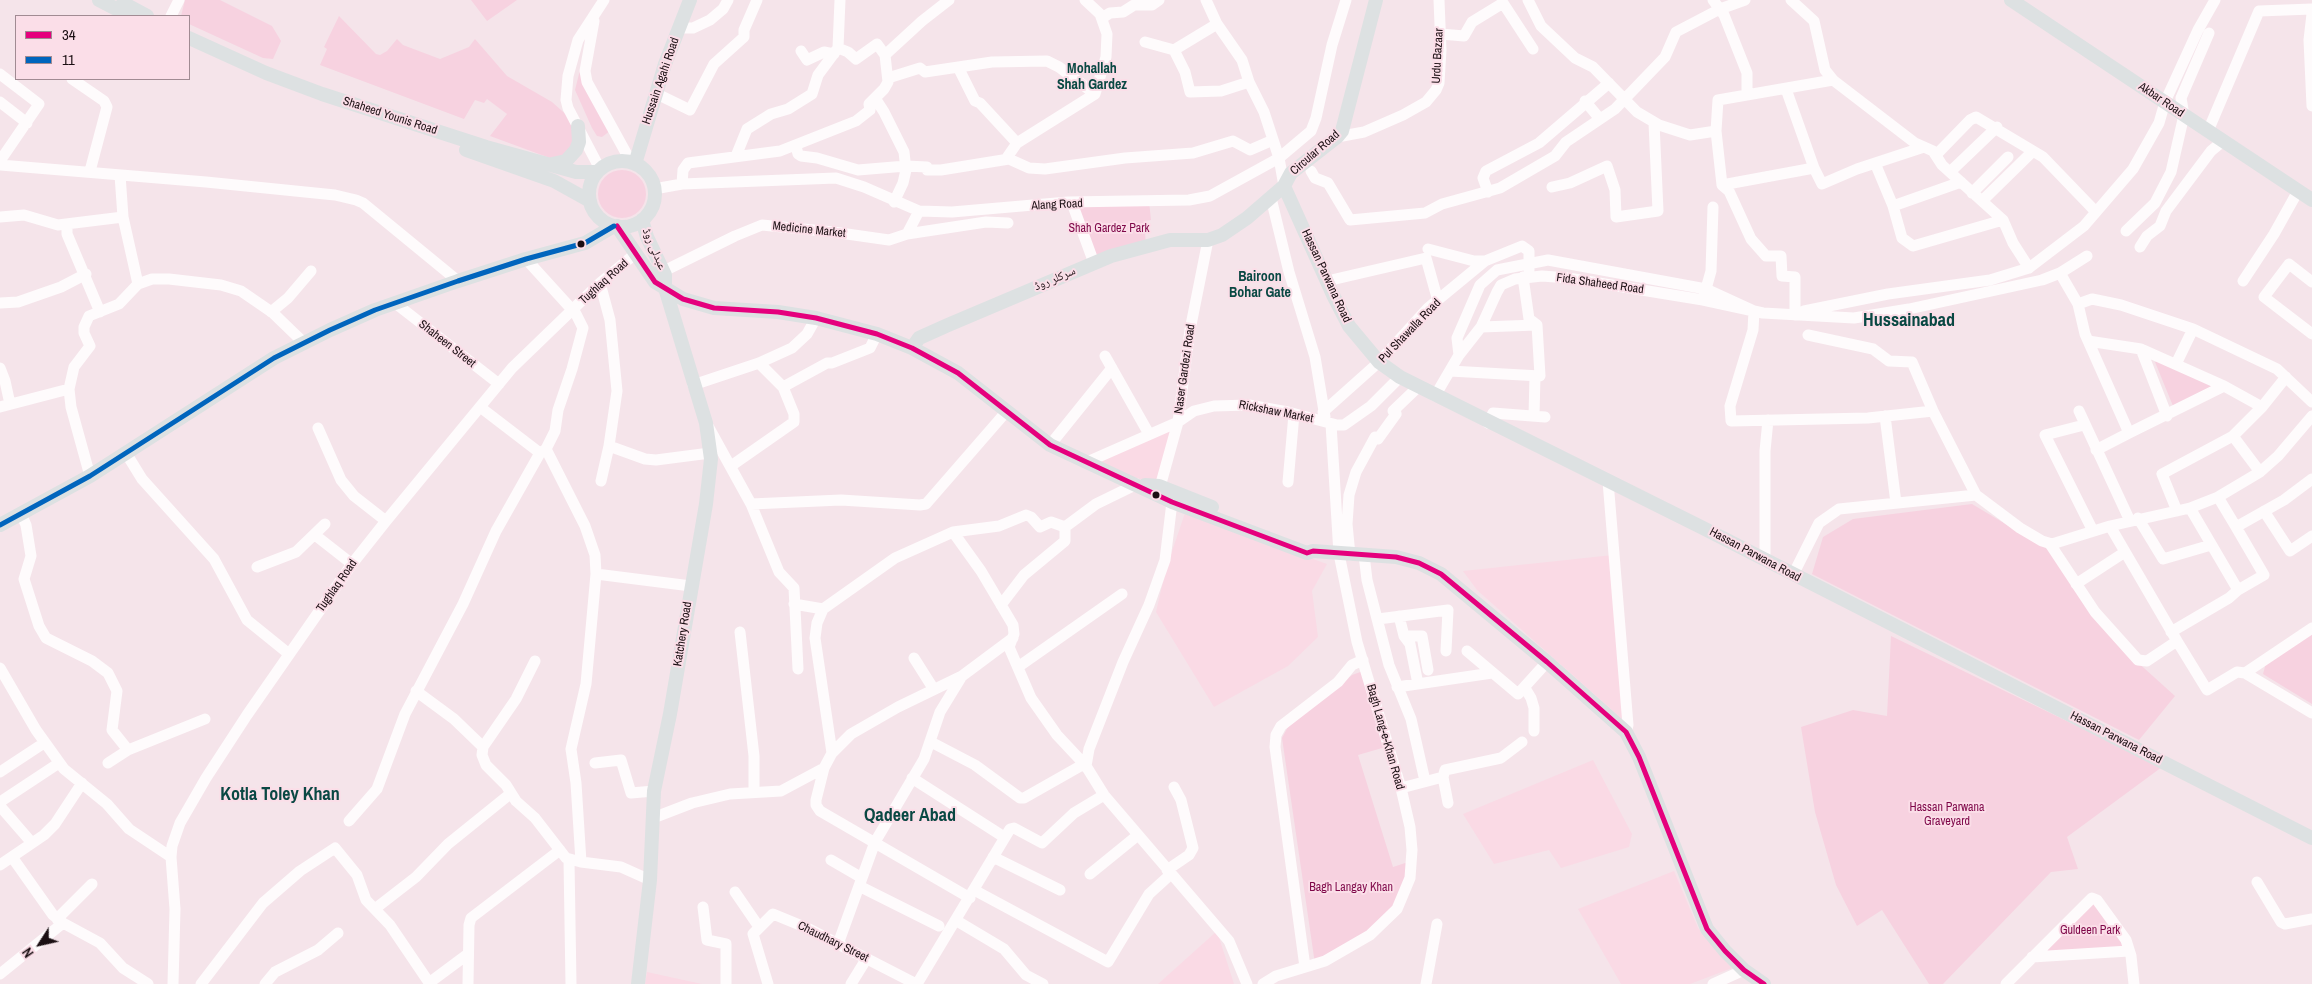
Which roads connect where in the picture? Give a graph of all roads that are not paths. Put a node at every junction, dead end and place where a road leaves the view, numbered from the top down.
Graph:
1 (99, 0) edge
2 (118, 0) edge
3 (179, 0) edge
4 (604, 0) edge
5 (690, 0) edge
6 (728, 0) edge
7 (757, 0) edge
8 (840, 0) edge
9 (949, 0) edge
10 (1085, 0) edge
11 (1159, 0) edge
12 (1206, 0) edge
13 (1346, 0) edge
14 (1376, 0) edge
15 (1439, 0) edge
16 (1528, 0) edge
17 (1745, 0) edge
18 (1791, 0) edge
19 (2011, 0) edge
20 (2215, 0) edge
21 (1716, 4) edge
22 (2312, 9) edge
23 (2312, 14) edge
24 (128, 15) edge
25 (145, 15) edge
26 (172, 15) edge
27 (595, 17) junction
28 (1102, 18) junction
29 (1217, 24) junction
30 (679, 28) junction
31 (2209, 33) dead end
32 (1441, 34) junction
33 (190, 38) edge
34 (1145, 42) dead end
35 (190, 46) edge
36 (1534, 49) dead end
37 (1174, 50) junction
38 (801, 51) dead end
39 (836, 51) junction
40 (885, 55) junction
41 (958, 67) junction
42 (0, 74) edge
43 (888, 78) junction
44 (73, 80) edge
45 (1833, 80) junction
46 (1249, 82) junction
47 (1609, 83) junction
48 (1786, 90) junction
49 (656, 93) junction
50 (1095, 94) junction
51 (1748, 95) junction
52 (875, 98) junction
53 (1624, 98) junction
54 (1585, 101) junction
55 (0, 102) edge
56 (2165, 102) junction
57 (2312, 106) edge
58 (2184, 115) junction
59 (1600, 119) junction
60 (1654, 122) junction
61 (27, 123) junction
62 (578, 126) junction
63 (1997, 127) junction
64 (1716, 130) junction
65 (2208, 131) junction
66 (1337, 137) junction
67 (1273, 140) junction
68 (2223, 141) junction
69 (1017, 143) junction
70 (1534, 145) junction
71 (796, 146) junction
72 (1924, 147) junction
73 (2032, 152) junction
74 (1936, 155) junction
75 (736, 156) junction
76 (2008, 157) dead end
77 (1279, 158) junction
78 (1006, 159) junction
79 (0, 161) edge
80 (1545, 162) junction
81 (633, 163) junction
82 (1875, 163) junction
83 (548, 164) junction
84 (0, 165) edge
85 (906, 166) junction
86 (1814, 168) junction
87 (90, 171) junction
88 (599, 171) junction
89 (1311, 172) dead end
90 (1950, 172) junction
91 (120, 175) junction
92 (1961, 182) junction
93 (682, 184) junction
94 (1722, 185) junction
95 (1284, 186) junction
96 (1552, 187) dead end
97 (654, 189) junction
98 (2298, 191) junction
99 (1488, 192) junction
100 (1972, 193) junction
101 (1271, 198) junction
102 (2312, 200) edge
103 (590, 201) junction
104 (894, 202) junction
105 (1982, 202) junction
106 (1072, 203) junction
107 (1893, 206) junction
108 (1712, 207) dead end
109 (919, 211) junction
110 (2096, 212) junction
111 (123, 217) junction
112 (0, 218) edge
113 (642, 220) junction
114 (2004, 220) junction
115 (1008, 223) dead end
116 (67, 225) junction
117 (616, 226) junction
118 (2126, 231) dead end
119 (907, 234) junction
120 (1208, 240) junction
121 (2140, 247) dead end
122 (1428, 249) dead end
123 (635, 254) junction
124 (2087, 256) dead end
125 (526, 259) junction
126 (1485, 261) junction
127 (1094, 263) junction
128 (1529, 264) junction
129 (2029, 268) junction
130 (311, 271) dead end
131 (664, 271) junction
132 (2060, 273) junction
133 (86, 274) junction
134 (1526, 277) junction
135 (458, 281) junction
136 (2243, 281) dead end
137 (1327, 282) junction
138 (2312, 282) edge
139 (600, 283) junction
140 (138, 284) junction
141 (665, 288) junction
142 (1704, 294) junction
143 (1438, 300) junction
144 (1, 301) edge
145 (395, 303) junction
146 (2078, 304) junction
147 (572, 311) junction
148 (1754, 311) junction
149 (100, 312) junction
150 (271, 312) junction
151 (1795, 315) junction
152 (816, 318) junction
153 (1537, 326) junction
154 (1480, 327) junction
155 (2192, 328) junction
156 (877, 334) junction
157 (2312, 334) edge
158 (1808, 335) dead end
159 (2088, 341) junction
160 (304, 343) junction
161 (912, 348) junction
162 (2141, 349) junction
163 (1459, 355) junction
164 (1105, 356) dead end
165 (1379, 362) junction
166 (759, 363) junction
167 (2176, 364) junction
168 (0, 368) edge
169 (1112, 368) junction
170 (1450, 371) junction
171 (1535, 376) junction
172 (1400, 377) junction
173 (2286, 377) junction
174 (499, 384) junction
175 (693, 385) junction
176 (2224, 386) junction
177 (783, 387) junction
178 (1418, 387) junction
179 (69, 389) junction
180 (1435, 396) junction
181 (2312, 402) edge
182 (5, 405) edge
183 (480, 407) junction
184 (2262, 407) junction
185 (1933, 411) junction
186 (2078, 411) dead end
187 (1006, 412) junction
188 (1323, 412) junction
189 (1294, 414) junction
190 (1885, 416) junction
191 (2167, 416) junction
192 (2312, 418) edge
193 (1768, 420) junction
194 (1178, 422) junction
195 (706, 423) junction
196 (1488, 423) junction
197 (1329, 424) junction
198 (2084, 425) junction
199 (318, 428) dead end
200 (1149, 434) junction
201 (2129, 434) junction
202 (2233, 436) junction
203 (1050, 445) junction
204 (609, 446) junction
205 (2096, 450) junction
206 (543, 451) junction
207 (710, 453) junction
208 (126, 454) junction
209 (1086, 462) junction
210 (731, 466) junction
211 (2260, 472) junction
212 (90, 476) junction
213 (2312, 479) edge
214 (601, 481) dead end
215 (1608, 481) junction
216 (1288, 482) dead end
217 (1137, 485) junction
218 (1158, 491) junction
219 (1976, 495) junction
220 (1172, 496) junction
221 (2218, 497) junction
222 (1896, 503) junction
223 (752, 504) junction
224 (2190, 508) junction
225 (2177, 511) junction
226 (2264, 511) junction
227 (21, 514) junction
228 (2134, 520) junction
229 (386, 521) junction
230 (325, 524) dead end
231 (0, 525) edge
232 (2110, 526) junction
233 (1065, 527) junction
234 (2236, 527) junction
235 (2093, 531) junction
236 (953, 532) junction
237 (314, 535) junction
238 (2312, 536) edge
239 (2050, 544) junction
240 (2211, 545) junction
241 (2125, 552) junction
242 (1351, 555) junction
243 (1765, 561) junction
244 (352, 564) junction
245 (257, 567) dead end
246 (596, 574) junction
247 (1793, 575) junction
248 (2076, 584) junction
249 (691, 586) junction
250 (2238, 590) junction
251 (1122, 594) dead end
252 (794, 604) junction
253 (1000, 605) junction
254 (823, 609) junction
255 (1399, 616) junction
256 (1378, 619) junction
257 (2312, 628) edge
258 (740, 632) dead end
259 (1404, 636) junction
260 (2174, 636) junction
261 (1013, 638) junction
262 (1446, 651) dead end
263 (1467, 651) dead end
264 (289, 654) junction
265 (914, 658) dead end
266 (1363, 660) junction
267 (534, 661) dead end
268 (1547, 662) junction
269 (1018, 667) junction
270 (0, 668) edge
271 (798, 669) dead end
272 (1428, 670) dead end
273 (1492, 673) junction
274 (2245, 673) junction
275 (962, 676) junction
276 (1418, 684) junction
277 (1398, 687) junction
278 (933, 688) junction
279 (1525, 688) junction
280 (416, 691) junction
281 (2312, 714) edge
282 (205, 719) dead end
283 (1534, 732) dead end
284 (1626, 732) junction
285 (931, 742) junction
286 (1522, 742) dead end
287 (44, 743) junction
288 (483, 747) junction
289 (128, 750) junction
290 (832, 753) junction
291 (59, 763) junction
292 (108, 763) dead end
293 (596, 763) dead end
294 (1085, 765) junction
295 (2, 767) edge
296 (824, 768) junction
297 (1443, 777) junction
298 (912, 778) junction
299 (1425, 781) junction
300 (82, 783) junction
301 (1174, 786) dead end
302 (1401, 788) junction
303 (654, 791) junction
304 (754, 791) junction
305 (510, 794) junction
306 (1104, 796) junction
307 (1448, 803) dead end
308 (0, 804) edge
309 (653, 818) junction
310 (349, 821) dead end
311 (1138, 835) junction
312 (1004, 837) junction
313 (2312, 838) edge
314 (876, 842) junction
315 (32, 843) junction
316 (560, 850) junction
317 (12, 857) junction
318 (171, 857) junction
319 (993, 857) junction
320 (569, 860) junction
321 (831, 860) dead end
322 (581, 862) junction
323 (0, 866) edge
324 (1169, 872) junction
325 (1090, 874) dead end
326 (650, 880) junction
327 (861, 882) junction
328 (2257, 882) dead end
329 (92, 884) dead end
330 (1060, 890) dead end
331 (735, 892) dead end
332 (972, 894) junction
333 (704, 907) dead end
334 (376, 908) junction
335 (2312, 919) edge
336 (957, 920) junction
337 (60, 921) junction
338 (1437, 924) dead end
339 (939, 926) dead end
340 (756, 930) junction
341 (338, 933) dead end
342 (838, 944) junction
343 (2130, 951) junction
344 (468, 954) junction
345 (2032, 957) junction
346 (867, 958) junction
347 (1305, 967) junction
348 (1744, 970) junction
349 (0, 974) edge
350 (429, 983) edge
351 (148, 984) edge
352 (173, 984) edge
353 (200, 984) edge
354 (265, 984) edge
355 (468, 984) edge
356 (571, 984) edge
357 (638, 984) edge
358 (726, 984) edge
359 (768, 984) edge
360 (851, 984) edge
361 (917, 984) edge
362 (1043, 984) edge
363 (1247, 984) edge
364 (1263, 984) edge
365 (1426, 984) edge
366 (1713, 984) edge
367 (1764, 984) edge
368 (2006, 984) edge
369 (2134, 984) edge

1 - 24 main road
2 - 25 main road
3 - 26 street
4 - 27 street
5 - 30 main road, Hussain Agahi Road
6 - 30 street
7 - 49 street
8 - 39 street
9 - 40 street
10 - 28 street
11 - 28 street
12 - 29 street
13 - 77 street, Alang Road
14 - 66 main road, Circular Road
15 - 32 street, Urdu Bazaar
16 - 47 street
17 - 21 street
18 - 45 street
19 - 56 main road, Akbar Road
20 - 56 street
21 - 51 street
21 - 53 street
22 - 65 street
23 - 57 street
27 - 62 street
27 - 81 street
28 - 50 street
29 - 37 street
29 - 46 street
30 - 49 main road, Hussain Agahi Road
31 - 58 street
32 - 36 street
32 - 66 street, Urdu Bazaar
33 - 83 main road, Shaheed Younis Road
34 - 37 street
35 - 103 main road, Shaheed Younis Road
37 - 46 street
38 - 39 street
39 - 40 street
39 - 75 street
40 - 43 street
41 - 43 street
41 - 50 street
41 - 69 street
42 - 61 street
43 - 52 street
44 - 87 street
45 - 48 street
45 - 72 street
46 - 67 street
47 - 53 street
47 - 54 street
48 - 51 street
48 - 86 street
49 - 81 main road, Hussain Agahi Road
50 - 69 street
51 - 64 street
52 - 71 street
52 - 85 street
53 - 59 street
53 - 60 street
54 - 59 street
54 - 70 street
55 - 61 street
56 - 58 main road, Akbar Road
56 - 110 street
58 - 65 main road, Akbar Road
58 - 118 street
59 - 80 street
60 - 64 street
60 - 96 street
61 - 79 street
62 - 83 main road
62 - 88 street
63 - 73 street
63 - 74 street
63 - 90 street
64 - 94 street
65 - 68 main road, Akbar Road
66 - 95 main road, Circular Road
67 - 77 street
67 - 78 street
68 - 98 main road, Akbar Road
68 - 121 street
69 - 78 street
70 - 80 street
70 - 99 street
71 - 75 street
71 - 85 street
72 - 74 street
72 - 82 street
73 - 105 street
73 - 110 street
74 - 90 street
75 - 93 street
76 - 100 street
77 - 95 street
77 - 106 street, Alang Road
78 - 85 street
80 - 99 street
81 - 88 main road
81 - 97 main road
82 - 86 street
82 - 107 street
83 - 88 main road, Shaheed Younis Road
84 - 87 street
85 - 104 street
86 - 94 street
87 - 91 street
88 - 103 main road
89 - 99 street
90 - 92 street
91 - 111 street
91 - 135 street
92 - 100 street
92 - 107 street
93 - 97 street, Alang Road
93 - 104 street, Alang Road
94 - 151 street
95 - 101 main road, Circular Road
95 - 137 main road, Hassan Parwana Road
97 - 113 main road
98 - 102 main road, Akbar Road
98 - 136 street
100 - 105 street
101 - 120 main road, Circular Road
101 - 188 street, Bagh Lang-e-Khan Road
103 - 117 main road
104 - 109 street, Alang Road
105 - 114 street
106 - 109 street, Alang Road
106 - 127 street
107 - 114 street
108 - 142 street
109 - 119 street
110 - 129 street
111 - 116 street
111 - 140 street
112 - 116 street
113 - 117 main road
113 - 131 main road, عبدلی روڈ
114 - 129 street
115 - 119 street, Medicine Market
116 - 133 street
117 - 123 main road, عبدلی روڈ
117 - 125 main road
119 - 131 street, Medicine Market
120 - 127 main road, سرکلر روڈ
120 - 194 street, Naser Gardezi Road
122 - 126 street
123 - 139 street, Tughlaq Road
123 - 141 main road, عبدلی روڈ
124 - 132 street, Fida Shaheed Road
125 - 135 main road
125 - 147 street
126 - 128 street, Pul Shawalla Road
126 - 143 street, Pul Shawalla Road
127 - 161 main road, سرکلر روڈ
128 - 134 street
128 - 142 street
128 - 163 street
129 - 151 street
130 - 150 street
131 - 141 main road, عبدلی روڈ
132 - 146 street
132 - 151 street, Fida Shaheed Road
133 - 144 street
133 - 149 street
134 - 142 street, Fida Shaheed Road
134 - 153 street
134 - 154 street, Fida Shaheed Road
135 - 145 main road
137 - 143 street
137 - 165 main road, Hassan Parwana Road
138 - 157 street
139 - 147 street, Tughlaq Road
139 - 204 street
140 - 149 street
140 - 150 street
141 - 152 main road
141 - 175 main road, Katchery Road
142 - 148 street, Fida Shaheed Road
143 - 165 street, Pul Shawalla Road
145 - 160 main road
145 - 174 street, Shaheen Street
146 - 155 street
146 - 159 street
147 - 174 street, Tughlaq Road
147 - 206 street
148 - 151 street, Fida Shaheed Road
148 - 193 street
149 - 179 street
150 - 160 street
152 - 156 main road
152 - 166 street
153 - 154 street
153 - 171 street
154 - 163 street, Fida Shaheed Road
155 - 167 street
155 - 173 street
156 - 161 main road
156 - 177 street
158 - 185 street
159 - 162 street
159 - 201 street
160 - 208 main road
161 - 187 main road
162 - 167 street
162 - 191 street
163 - 170 street, Fida Shaheed Road
164 - 169 street
165 - 172 main road, Hassan Parwana Road
165 - 188 street, Pul Shawalla Road
166 - 175 street
166 - 177 street
167 - 176 street
168 - 182 street
169 - 200 street
169 - 203 street
170 - 171 street
170 - 180 street, Fida Shaheed Road
171 - 196 street
172 - 178 main road, Hassan Parwana Road
172 - 197 street, Rickshaw Market
173 - 181 street
173 - 184 street
174 - 183 street, Tughlaq Road
175 - 195 main road, Katchery Road
176 - 184 street
176 - 191 street
177 - 210 street
178 - 180 main road, Hassan Parwana Road
178 - 242 street
179 - 182 street
179 - 212 street
180 - 196 main road, Hassan Parwana Road
183 - 206 street
183 - 229 street, Tughlaq Road
184 - 202 street
185 - 190 street
185 - 219 street
186 - 198 street
187 - 203 main road
187 - 223 street
188 - 197 street, Bagh Lang-e-Khan Road
189 - 194 street, Rickshaw Market
189 - 197 street, Rickshaw Market
189 - 216 street
190 - 193 street
190 - 222 street
191 - 201 street
192 - 211 street
193 - 243 street
194 - 200 street, Rickshaw Market
194 - 218 street, Naser Gardezi Road
195 - 207 main road, Katchery Road
195 - 210 street
196 - 215 main road, Hassan Parwana Road
197 - 242 street, Bagh Lang-e-Khan Road
198 - 205 street
198 - 235 street
199 - 229 street
200 - 209 street, Rickshaw Market
201 - 205 street
202 - 211 street
202 - 225 street
203 - 209 main road
204 - 207 street
204 - 214 street
205 - 228 street
206 - 246 street
206 - 280 street
207 - 249 main road, Katchery Road
208 - 212 main road
208 - 264 street
209 - 217 main road
210 - 223 street
211 - 221 street
212 - 227 main road
213 - 226 street
215 - 243 main road, Hassan Parwana Road
215 - 284 street
217 - 218 main road
217 - 233 street
218 - 220 main road
219 - 222 street
219 - 239 street
220 - 242 main road
220 - 294 street
221 - 224 street
221 - 234 street
222 - 247 street
223 - 252 street
224 - 225 street
224 - 240 street
225 - 228 street
226 - 234 street
226 - 238 street
227 - 231 main road
227 - 289 street
228 - 232 street
228 - 240 street
229 - 244 street, Tughlaq Road
230 - 237 street
232 - 235 street
232 - 241 street
233 - 236 street
233 - 253 street
234 - 250 street
235 - 239 street
236 - 253 street
236 - 254 street
237 - 244 street
237 - 245 street
239 - 248 street
240 - 250 street
241 - 248 street
241 - 260 street
242 - 256 street
242 - 266 street, Bagh Lang-e-Khan Road
242 - 268 main road
243 - 247 main road, Hassan Parwana Road
244 - 264 street, Tughlaq Road
246 - 249 street
246 - 322 street
247 - 313 main road, Hassan Parwana Road
248 - 260 street
249 - 303 main road, Katchery Road
250 - 260 street
251 - 269 street
252 - 254 street
252 - 271 street
253 - 261 street
254 - 290 street
255 - 256 street
255 - 259 street
255 - 262 street
256 - 277 street
257 - 274 street
258 - 304 street
259 - 272 street
259 - 276 street
260 - 274 street
261 - 269 street
261 - 275 street
263 - 273 street
264 - 318 street, Tughlaq Road
265 - 278 street
266 - 302 street, Bagh Lang-e-Khan Road
266 - 347 street
267 - 288 street
268 - 279 street
268 - 284 main road
269 - 294 street
270 - 287 street
273 - 276 street
273 - 279 street
274 - 281 street
275 - 278 street
275 - 285 street
276 - 277 street
277 - 299 street
278 - 290 street
279 - 283 street
280 - 288 street
280 - 310 street
282 - 289 street
284 - 348 main road
285 - 294 street
285 - 298 street
286 - 297 street
287 - 291 street
287 - 295 street
288 - 305 street
289 - 292 street
290 - 296 street
291 - 300 street
291 - 308 street
293 - 303 street
294 - 306 street
296 - 304 street
296 - 314 street
297 - 299 street
297 - 307 street
298 - 312 street
298 - 314 street
299 - 302 street
300 - 315 street
300 - 318 street
301 - 324 street
302 - 347 street, Bagh Lang-e-Khan Road
303 - 309 main road, Katchery Road
304 - 309 street
305 - 316 street
305 - 334 street
306 - 311 street
306 - 312 street
308 - 315 street
309 - 326 main road, Katchery Road
311 - 324 street
311 - 325 street
312 - 319 street
314 - 327 street
314 - 332 street
315 - 317 street
316 - 320 street
316 - 344 street
317 - 323 street
317 - 337 street
318 - 352 street, Tughlaq Road
319 - 330 street
319 - 332 street
320 - 322 street
320 - 356 street
321 - 327 street
322 - 326 street
324 - 332 street
324 - 363 street
326 - 357 main road, Katchery Road
327 - 339 street
327 - 342 street
328 - 335 street
329 - 337 street
331 - 340 street
332 - 336 street
333 - 358 street
334 - 350 street
334 - 353 street
336 - 361 street
336 - 362 street
337 - 349 street
337 - 351 street
338 - 365 street
340 - 342 street, Chaudhary Street
340 - 359 street
341 - 354 street
342 - 346 street, Chaudhary Street
343 - 345 street
343 - 345 street
343 - 369 street
344 - 350 street
344 - 355 street
345 - 368 street
346 - 360 street
346 - 361 street, Chaudhary Street
347 - 364 street, Bagh Lang-e-Khan Road
348 - 366 street
348 - 367 main road

